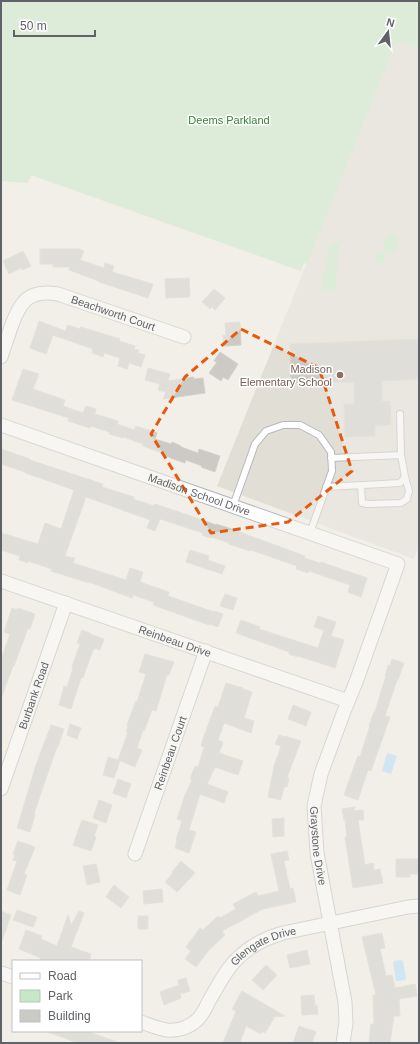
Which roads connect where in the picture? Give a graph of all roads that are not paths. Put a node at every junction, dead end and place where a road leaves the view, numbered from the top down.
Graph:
1 (184, 337) dead end
2 (1, 357) edge
3 (400, 414) dead end
4 (1, 425) edge
5 (402, 455) junction
6 (331, 458) junction
7 (405, 477) junction
8 (361, 485) junction
9 (326, 487) junction
10 (233, 506) junction
11 (310, 533) junction
12 (398, 564) joint
13 (1, 581) edge
14 (66, 603) junction
15 (206, 651) junction
16 (348, 701) junction
17 (1, 789) edge
18 (135, 854) dead end
19 (419, 906) edge
20 (331, 923) junction
21 (1, 973) edge
22 (12, 977) edge
23 (142, 1022) edge
24 (342, 1043) edge

1 - 2 street, Beachworth Court
3 - 5 lane
4 - 10 street, Madison School Drive
5 - 6 lane
5 - 7 lane
6 - 9 lane
6 - 10 lane
7 - 8 lane
7 - 8 lane
8 - 9 lane
9 - 11 lane
10 - 11 street, Madison School Drive
11 - 12 street, Madison School Drive
12 - 16 street, Graystone Drive
13 - 14 street, Reinbeau Drive
14 - 15 street, Reinbeau Drive
14 - 17 street, Burbank Road
15 - 16 street, Reinbeau Drive
15 - 18 street, Reinbeau Court
16 - 20 street, Graystone Drive
19 - 20 street, Glengate Drive
20 - 23 street, Glengate Drive
20 - 24 street, Graystone Drive
21 - 22 street

